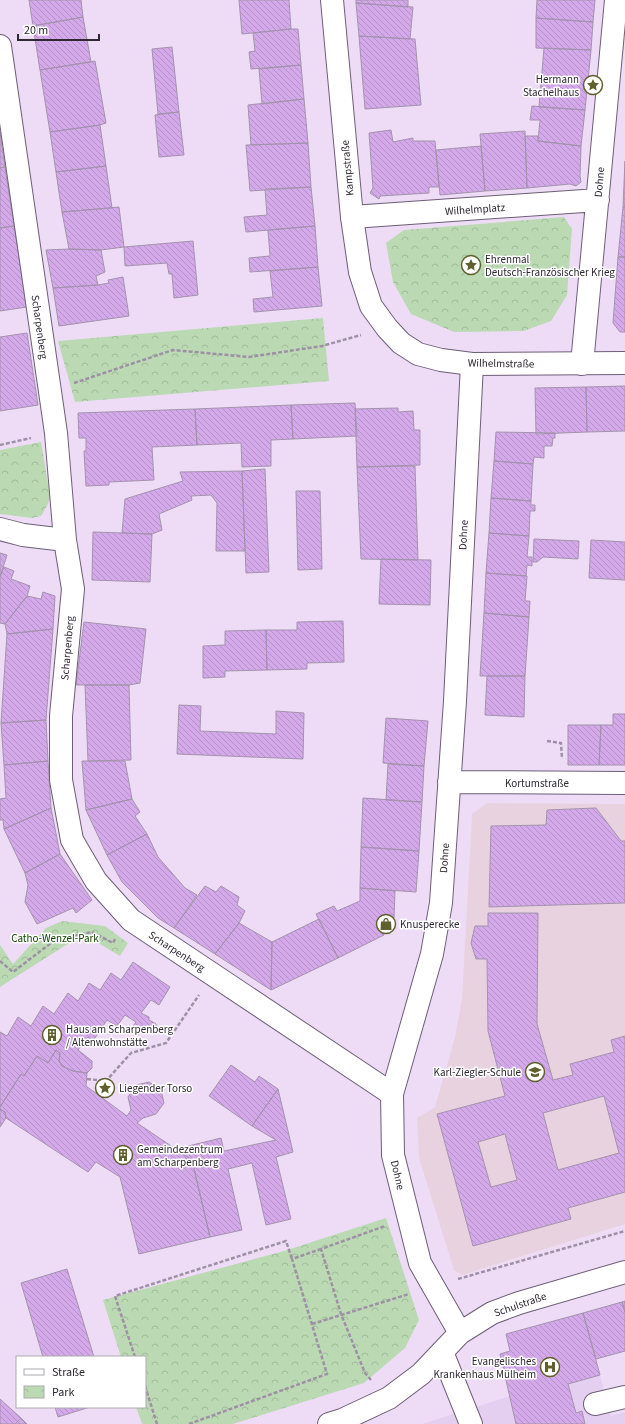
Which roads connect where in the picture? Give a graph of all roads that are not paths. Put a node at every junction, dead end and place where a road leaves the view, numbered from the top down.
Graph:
1 (332, 0) edge
2 (616, 0) edge
3 (0, 46) edge
4 (598, 200) junction
5 (352, 218) junction
6 (387, 328) joint
7 (625, 363) edge
8 (472, 364) junction
9 (582, 364) junction
10 (0, 530) edge
11 (65, 540) junction
12 (449, 782) junction
13 (625, 783) edge
14 (392, 1094) junction
15 (625, 1272) edge
16 (460, 1333) junction
17 (442, 1352) junction
18 (625, 1397) edge
19 (595, 1404) dead end
20 (329, 1424) edge
21 (471, 1424) edge

1 - 5 street, Kampstraße
2 - 4 street, Dohne
3 - 11 street, Scharpenberg
4 - 5 street, Wilhelmplatz
4 - 9 street, Dohne
5 - 6 street, Kampstraße
6 - 8 street, Wilhelmstraße
7 - 9 street, Wilhelmstraße
8 - 9 street, Wilhelmstraße
8 - 12 street, Dohne
10 - 11 street
11 - 14 street, Scharpenberg
12 - 13 street, Kortumstraße
12 - 14 street, Dohne
14 - 16 street, Dohne
15 - 16 street, Schulstraße
16 - 17 street, Schulstraße
17 - 20 street, Schulstraße
17 - 21 street
18 - 19 street

